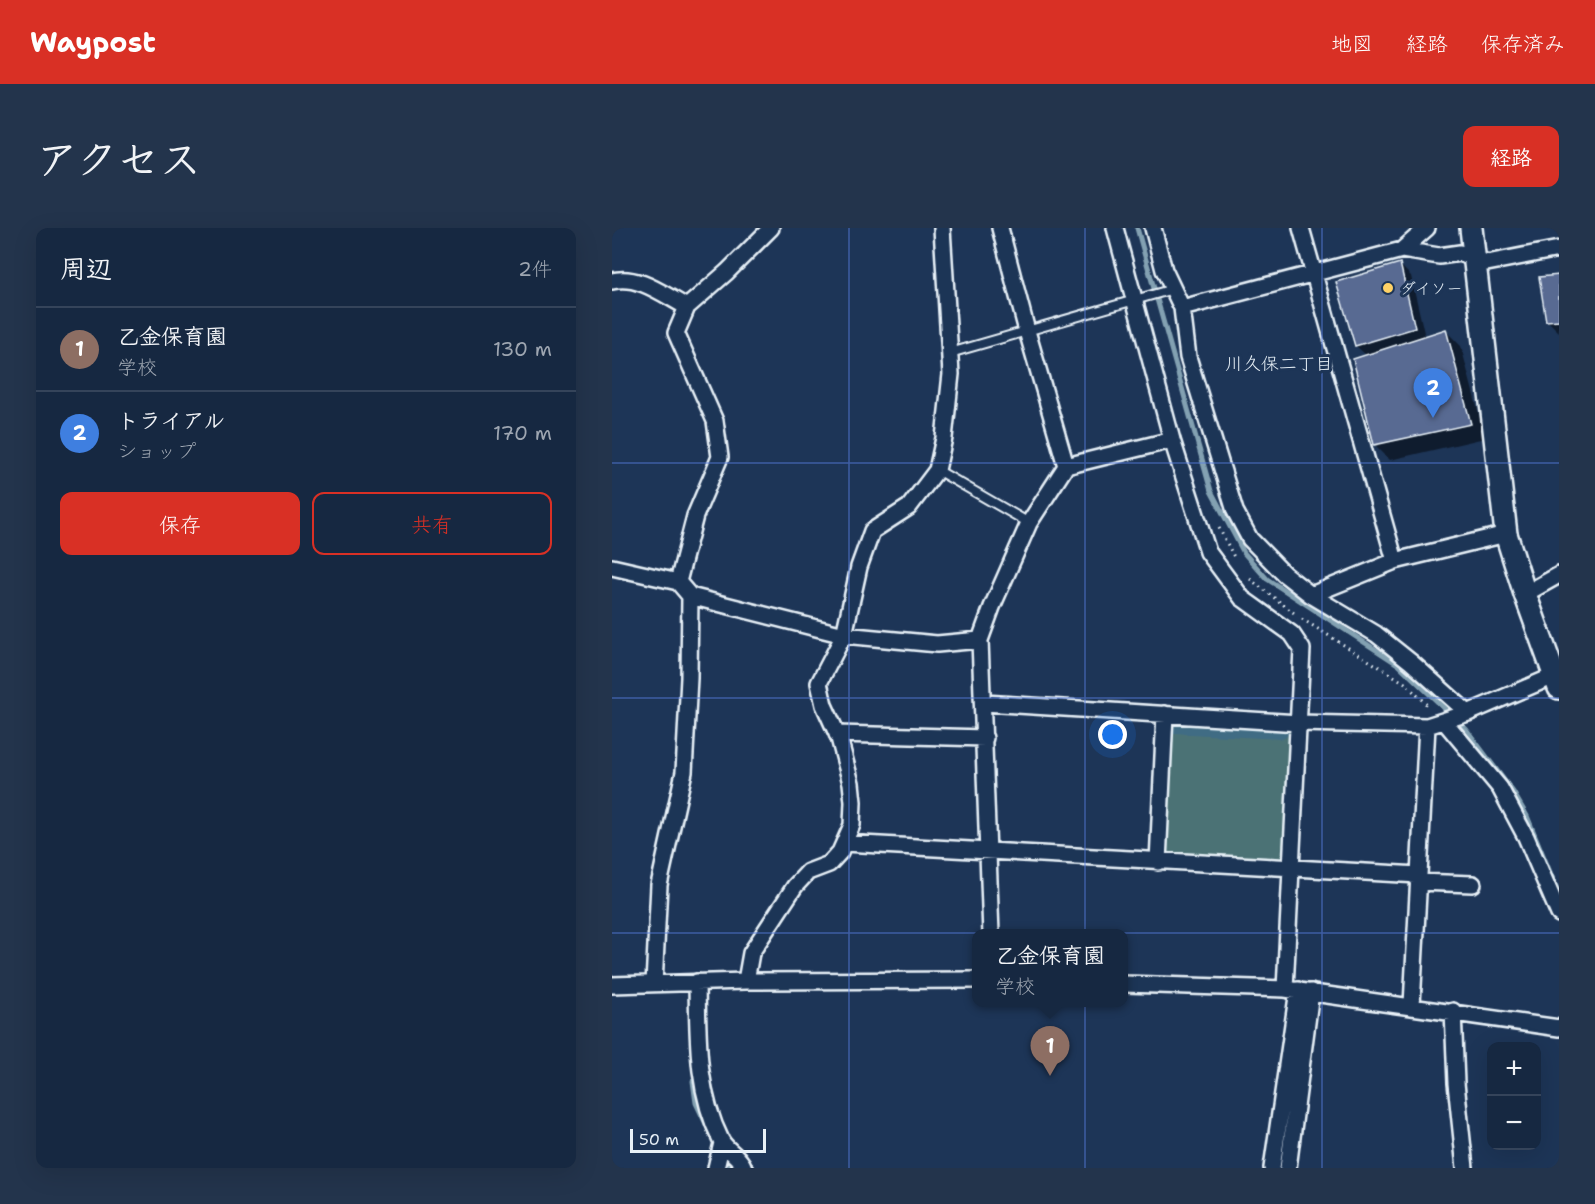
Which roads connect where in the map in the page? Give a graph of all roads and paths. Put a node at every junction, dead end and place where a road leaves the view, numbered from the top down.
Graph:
1 (771, 228) edge
2 (942, 228) edge
3 (1000, 228) edge
4 (1115, 228) edge
5 (1153, 228) edge
6 (1301, 228) edge
7 (1427, 228) edge
8 (1471, 228) edge
9 (1559, 249) edge
10 (1402, 250) junction
11 (1473, 259) junction
12 (1314, 273) junction
13 (612, 281) edge
14 (1173, 289) junction
15 (1135, 300) junction
16 (687, 306) junction
17 (1182, 308) junction
18 (1027, 331) junction
19 (950, 353) junction
20 (1172, 440) junction
21 (1066, 466) junction
22 (937, 470) junction
23 (1029, 523) junction
24 (1506, 534) junction
25 (1395, 561) junction
26 (612, 567) edge
27 (1559, 575) edge
28 (678, 582) junction
29 (1525, 594) junction
30 (1311, 595) junction
31 (690, 596) junction
32 (844, 635) junction
33 (981, 640) junction
34 (1557, 682) edge
35 (984, 703) junction
36 (1468, 713) junction
37 (1165, 714) junction
38 (1444, 721) junction
39 (1299, 723) junction
40 (1427, 726) junction
41 (837, 735) junction
42 (985, 738) junction
43 (844, 843) junction
44 (988, 853) junction
45 (1158, 862) junction
46 (1292, 868) junction
47 (1419, 879) junction
48 (1473, 884) dead end
49 (1559, 915) edge
50 (991, 929) edge
51 (972, 980) edge
52 (746, 981) junction
53 (697, 982) junction
54 (654, 984) junction
55 (1128, 984) edge
56 (612, 985) edge
57 (1298, 990) junction
58 (1412, 1005) junction
59 (1453, 1011) junction
60 (1559, 1028) edge
61 (722, 1143) junction
62 (717, 1168) edge
63 (744, 1168) edge
64 (1272, 1168) edge
65 (1288, 1168) edge
66 (1465, 1168) edge

1 - 16 street
2 - 19 street
3 - 18 street
4 - 15 street
5 - 14 street
6 - 12 street
7 - 10 street
8 - 11 street
9 - 11 street
10 - 11 street
10 - 12 street
11 - 24 street
12 - 17 street
12 - 25 street
13 - 16 street
14 - 15 lane
14 - 17 street
15 - 18 lane
15 - 20 street
16 - 28 street
17 - 30 street
18 - 19 lane
18 - 21 street
19 - 22 street
20 - 21 street
20 - 39 street
21 - 23 street
22 - 23 lane
22 - 32 street
23 - 33 street
24 - 25 street
24 - 29 street
25 - 30 street
26 - 28 street
27 - 29 street
28 - 31 street
29 - 34 street
30 - 36 street
31 - 32 street
31 - 54 street
32 - 33 street
32 - 41 street
33 - 35 street
34 - 36 street
35 - 37 street
35 - 42 street
36 - 38 street
37 - 39 street
37 - 45 street
38 - 40 street
38 - 49 street
39 - 40 street
39 - 46 street
40 - 47 street
41 - 42 street
41 - 43 street
42 - 44 street
43 - 44 street
43 - 52 street
44 - 45 street
44 - 50 street
45 - 46 street
46 - 47 street
46 - 57 street
47 - 48 street
47 - 58 street
51 - 52 street
52 - 53 street
53 - 54 street
53 - 61 street
54 - 56 street
55 - 57 street
57 - 58 street
57 - 64 street
57 - 65 street
58 - 59 street
59 - 60 street
59 - 66 street
61 - 62 street
61 - 63 street

